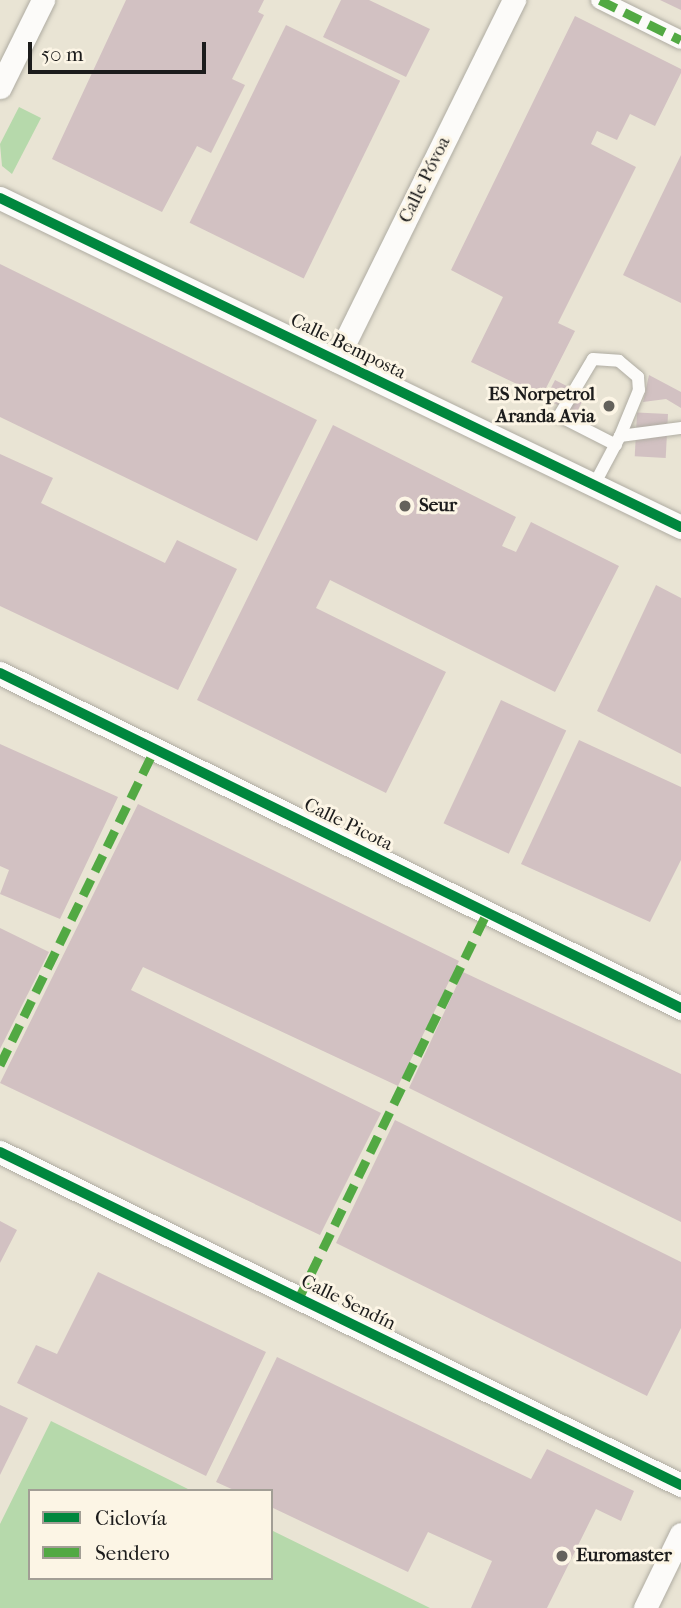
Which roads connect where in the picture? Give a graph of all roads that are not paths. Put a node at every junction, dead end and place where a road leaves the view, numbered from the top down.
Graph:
1 (43, 0) edge
2 (514, 0) edge
3 (600, 0) edge
4 (681, 40) edge
5 (0, 87) edge
6 (0, 198) edge
7 (336, 360) junction
8 (681, 428) edge
9 (618, 440) junction
10 (594, 485) junction
11 (681, 527) edge
12 (0, 673) edge
13 (681, 1008) edge
14 (0, 1152) edge
15 (681, 1485) edge
16 (681, 1534) edge
17 (645, 1608) edge

1 - 5 street
2 - 7 street, Calle Póvoa
3 - 4 street
6 - 7 street, Calle Bemposta
7 - 10 street, Calle Bemposta
8 - 9 lane
9 - 9 lane
9 - 10 lane
10 - 11 street, Calle Bemposta
12 - 13 street, Calle Picota
14 - 15 street, Calle Sendín
16 - 17 street

